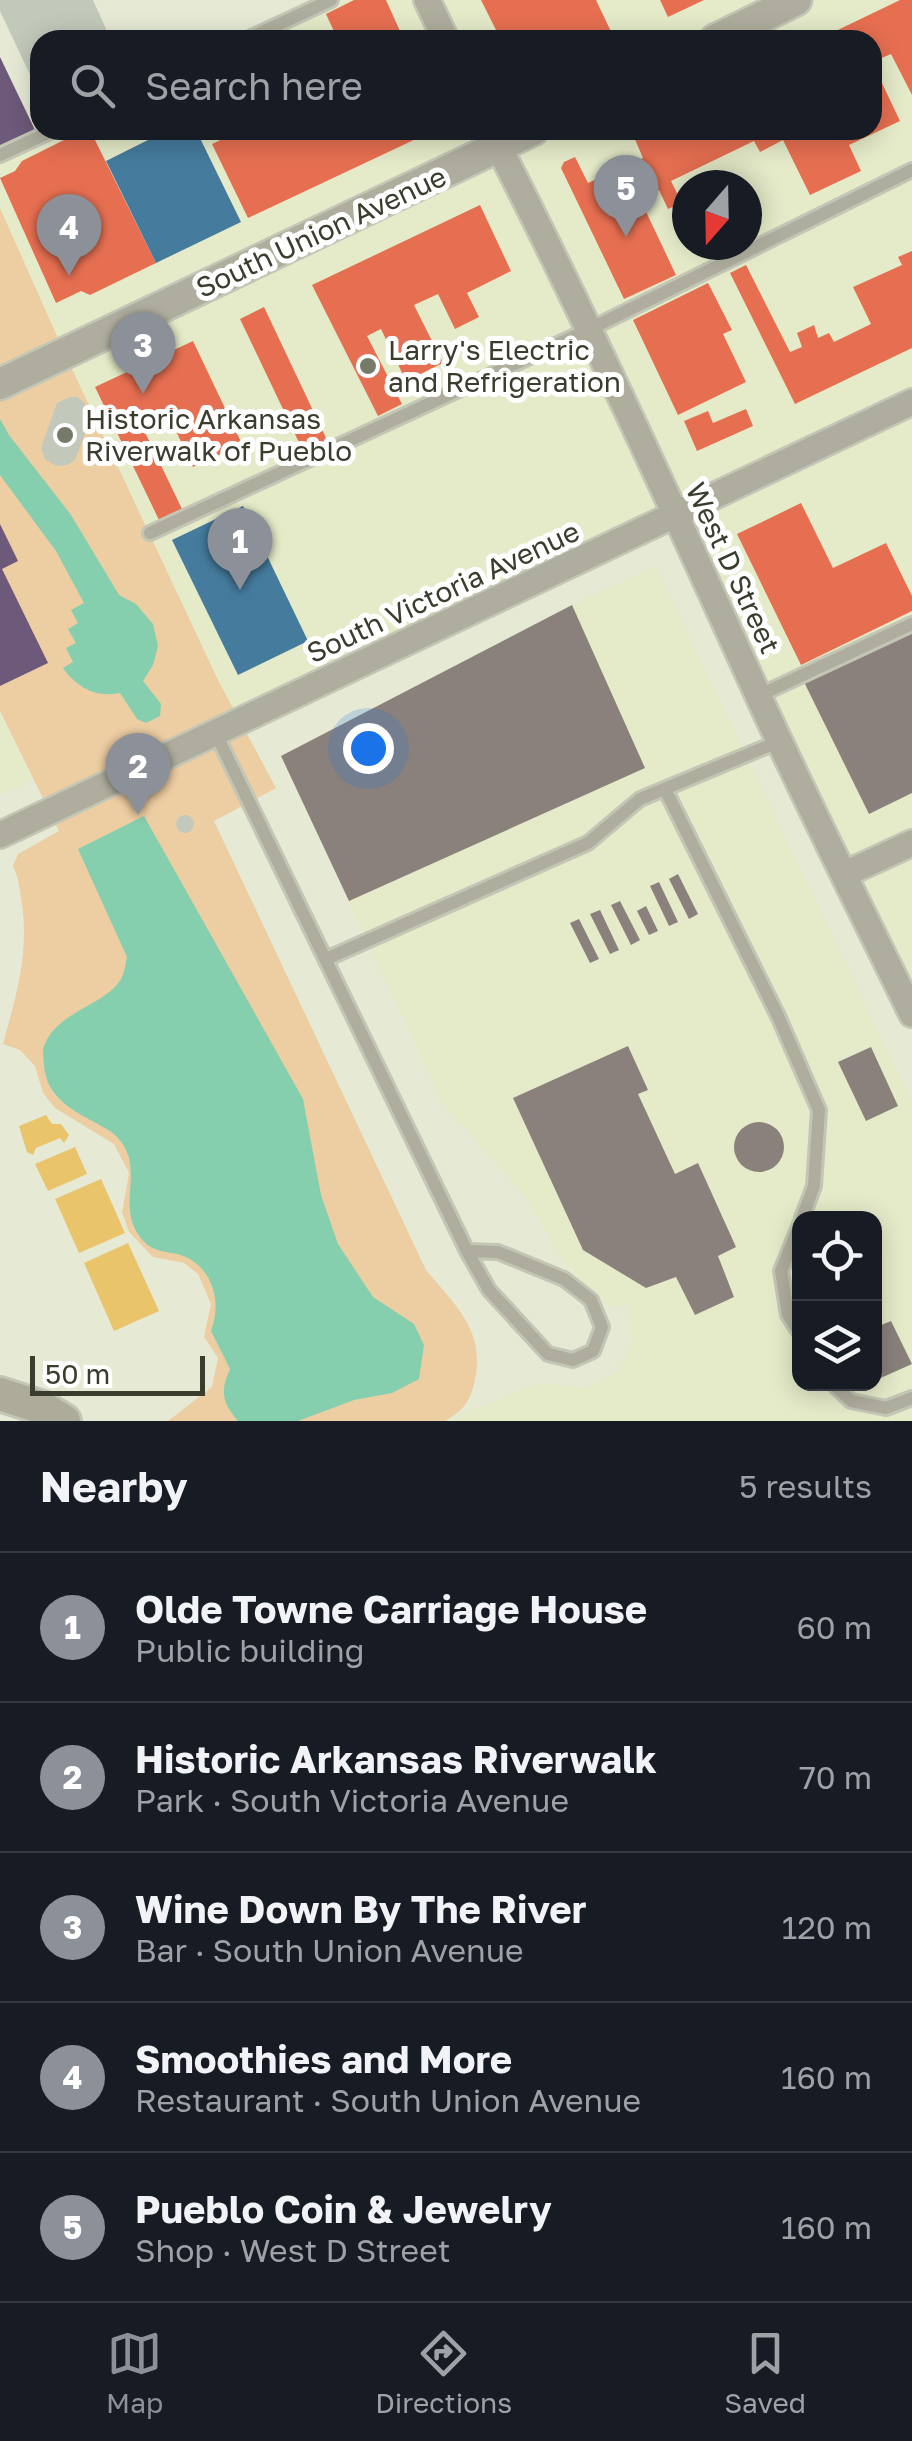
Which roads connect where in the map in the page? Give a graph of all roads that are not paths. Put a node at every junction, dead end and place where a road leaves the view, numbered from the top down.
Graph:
1 (330, 0) edge
2 (428, 0) edge
3 (796, 0) edge
4 (267, 30) edge
5 (442, 30) edge
6 (735, 30) edge
7 (33, 140) edge
8 (492, 140) edge
9 (494, 140) edge
10 (0, 156) edge
11 (912, 170) edge
12 (588, 330) junction
13 (0, 384) edge
14 (912, 402) edge
15 (676, 514) junction
16 (150, 533) dead end
17 (912, 624) edge
18 (758, 696) junction
19 (216, 732) junction
20 (780, 741) junction
21 (665, 789) junction
22 (0, 835) edge
23 (912, 843) edge
24 (845, 874) junction
25 (326, 959) junction
26 (912, 1014) edge
27 (805, 1211) edge
28 (792, 1244) edge
29 (468, 1250) junction
30 (792, 1321) edge
31 (840, 1391) edge
32 (0, 1394) edge
33 (912, 1398) edge
34 (64, 1421) edge

1 - 4 lane
2 - 5 street
3 - 6 street
7 - 10 lane
8 - 13 street, South Union Avenue
9 - 12 street, West D Street
11 - 12 lane
12 - 15 street, West D Street
12 - 16 lane
14 - 15 street, South Victoria Avenue
15 - 18 street, West D Street
15 - 19 street, South Victoria Avenue
17 - 18 lane
18 - 20 street, West D Street
19 - 22 street, South Victoria Avenue
19 - 25 lane
20 - 21 lane
20 - 24 street, West D Street
21 - 25 lane
21 - 27 lane
23 - 24 street
24 - 26 street, West D Street
25 - 29 lane
28 - 30 lane
29 - 29 lane
31 - 33 lane
32 - 34 main road

